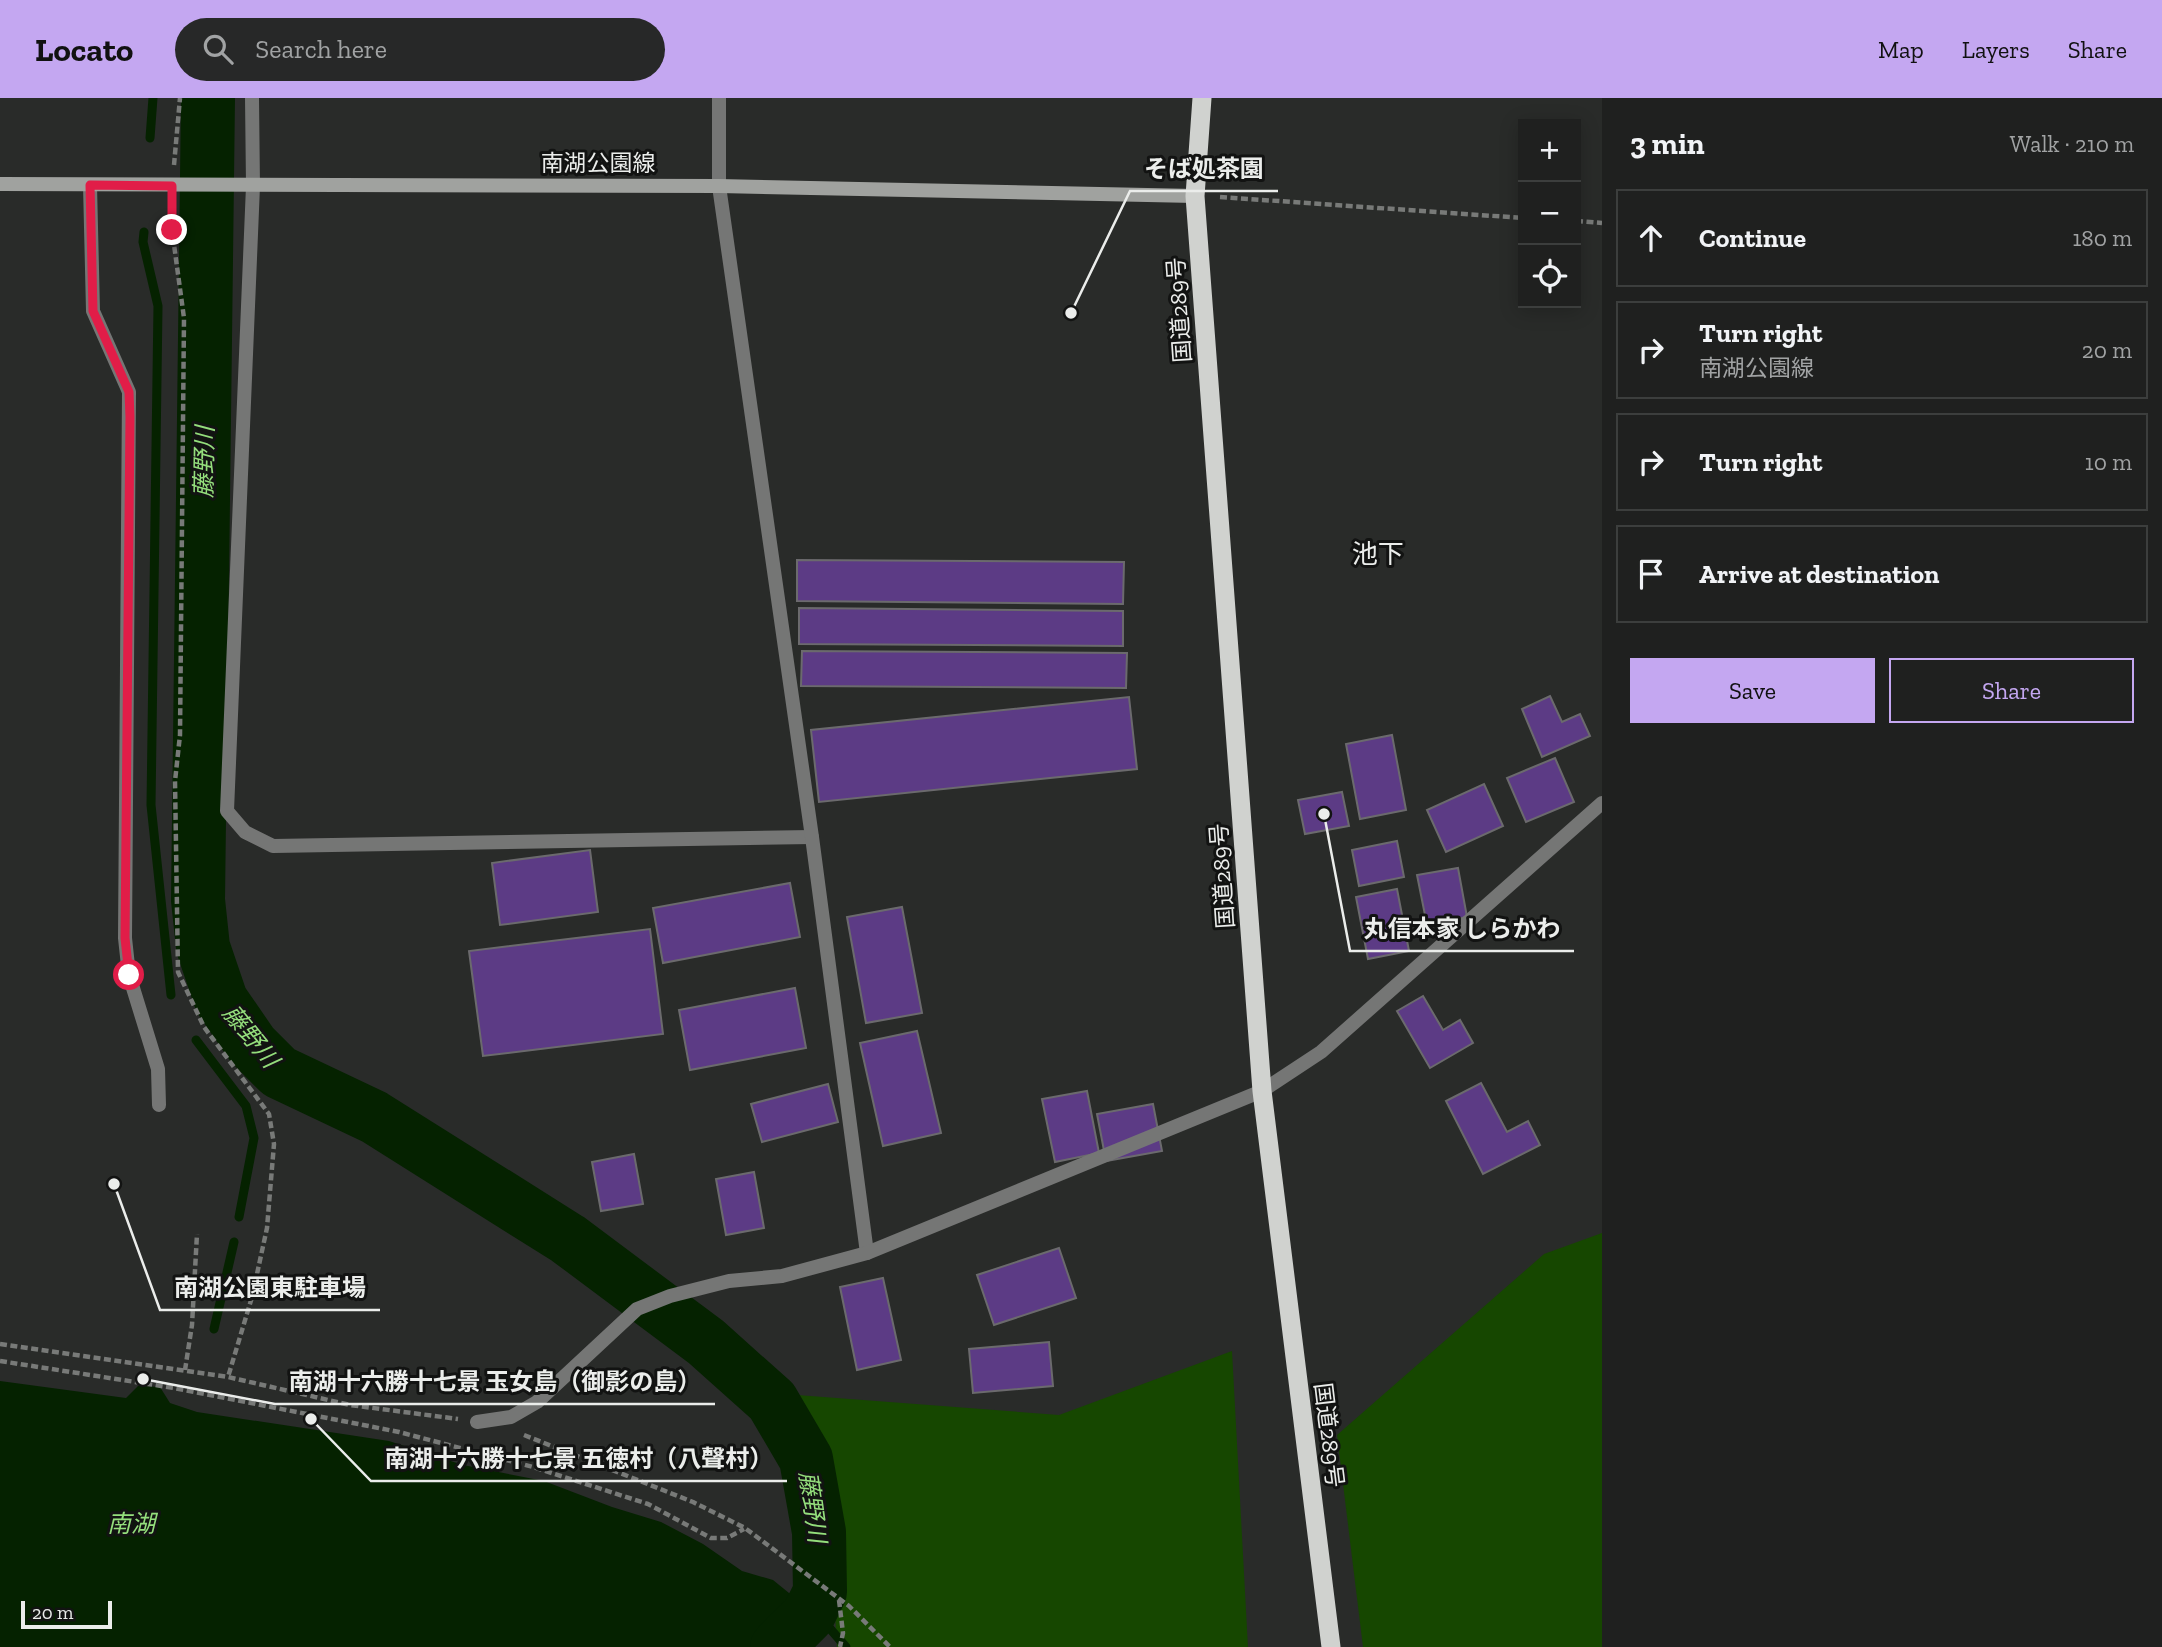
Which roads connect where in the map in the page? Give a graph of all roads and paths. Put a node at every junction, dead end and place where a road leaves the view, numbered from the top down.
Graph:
1 (180, 98) edge
2 (252, 98) edge
3 (719, 98) edge
4 (1202, 98) edge
5 (0, 184) edge
6 (90, 185) junction
7 (172, 186) junction
8 (253, 186) junction
9 (719, 186) junction
10 (1195, 196) junction
11 (1518, 218) edge
12 (1581, 222) edge
13 (1602, 223) edge
14 (1602, 803) edge
15 (812, 837) junction
16 (1262, 1091) junction
17 (159, 1105) dead end
18 (197, 1234) dead end
19 (867, 1253) junction
20 (0, 1344) edge
21 (0, 1361) edge
22 (186, 1370) junction
23 (228, 1377) junction
24 (477, 1422) junction
25 (745, 1528) junction
26 (839, 1600) junction
27 (840, 1647) edge
28 (890, 1647) edge
29 (1331, 1647) edge

1 - 7 path
2 - 8 street
3 - 9 street
4 - 10 highway, 国道289号
5 - 6 main road, 南湖公園線
6 - 7 main road, 南湖公園線
6 - 17 street
7 - 8 main road, 南湖公園線
7 - 23 path
8 - 9 main road, 南湖公園線
8 - 15 street
9 - 10 main road, 南湖公園線
9 - 15 street
10 - 11 path
10 - 16 highway, 国道289号
12 - 13 path
14 - 16 street
15 - 19 street
16 - 19 street
16 - 29 highway, 国道289号
18 - 22 path
19 - 24 street
20 - 22 path
21 - 25 path
22 - 23 path
23 - 24 path
24 - 25 path
25 - 26 path
26 - 27 path
26 - 28 path

